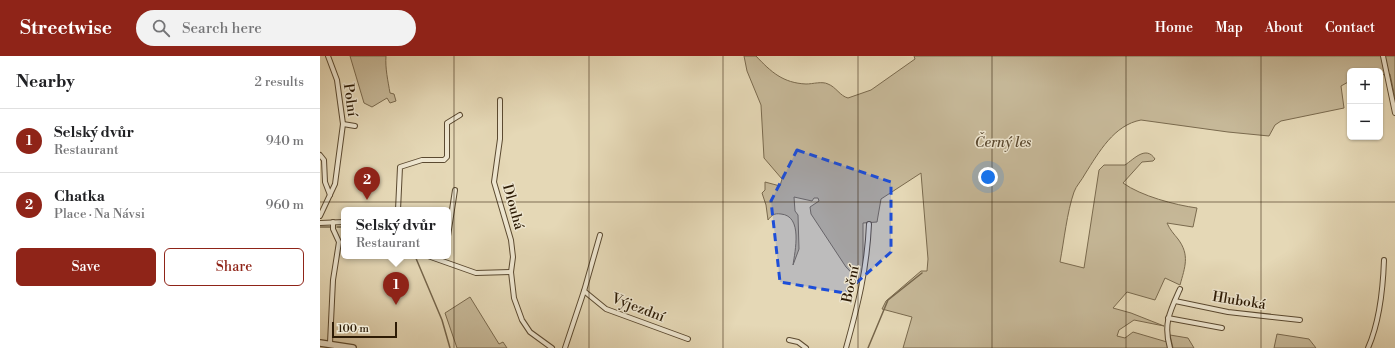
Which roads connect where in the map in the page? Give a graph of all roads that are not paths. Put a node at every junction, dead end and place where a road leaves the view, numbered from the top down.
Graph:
1 (328, 56) edge
2 (1383, 56) edge
3 (500, 100) dead end
4 (1395, 113) edge
5 (460, 115) dead end
6 (343, 124) junction
7 (355, 126) dead end
8 (320, 155) edge
9 (455, 190) dead end
10 (330, 195) junction
11 (398, 207) edge
12 (320, 216) edge
13 (451, 216) edge
14 (320, 222) edge
15 (333, 222) junction
16 (341, 222) edge
17 (868, 224) dead end
18 (600, 235) dead end
19 (435, 259) edge
20 (445, 259) edge
21 (1384, 260) dead end
22 (444, 263) junction
23 (511, 272) junction
24 (1180, 289) dead end
25 (584, 291) junction
26 (1175, 301) junction
27 (1168, 318) junction
28 (1300, 320) dead end
29 (1222, 328) dead end
30 (800, 336) dead end
31 (688, 339) dead end
32 (789, 340) dead end
33 (320, 342) edge
34 (798, 342) junction
35 (330, 343) junction
36 (354, 348) edge
37 (552, 348) edge
38 (565, 348) edge
39 (806, 348) edge
40 (846, 348) edge
41 (1170, 348) edge
42 (1368, 348) edge

1 - 6 street, Polní
2 - 4 street
3 - 23 street, Dlouhá
5 - 11 street
6 - 7 street
6 - 10 street, Polní
8 - 10 street
9 - 13 street
10 - 12 street, Polní
14 - 15 street
15 - 16 street
15 - 35 street
17 - 40 street, Boční
18 - 25 street
19 - 22 street
20 - 22 street
21 - 42 street
22 - 23 street
23 - 37 street, Dlouhá
24 - 26 street
25 - 31 street, Výjezdní
25 - 38 street
26 - 27 street
26 - 28 street, Hluboká
27 - 29 street, Hluboká
27 - 41 street
30 - 34 street
32 - 34 street
33 - 35 street
34 - 39 street
35 - 36 street

